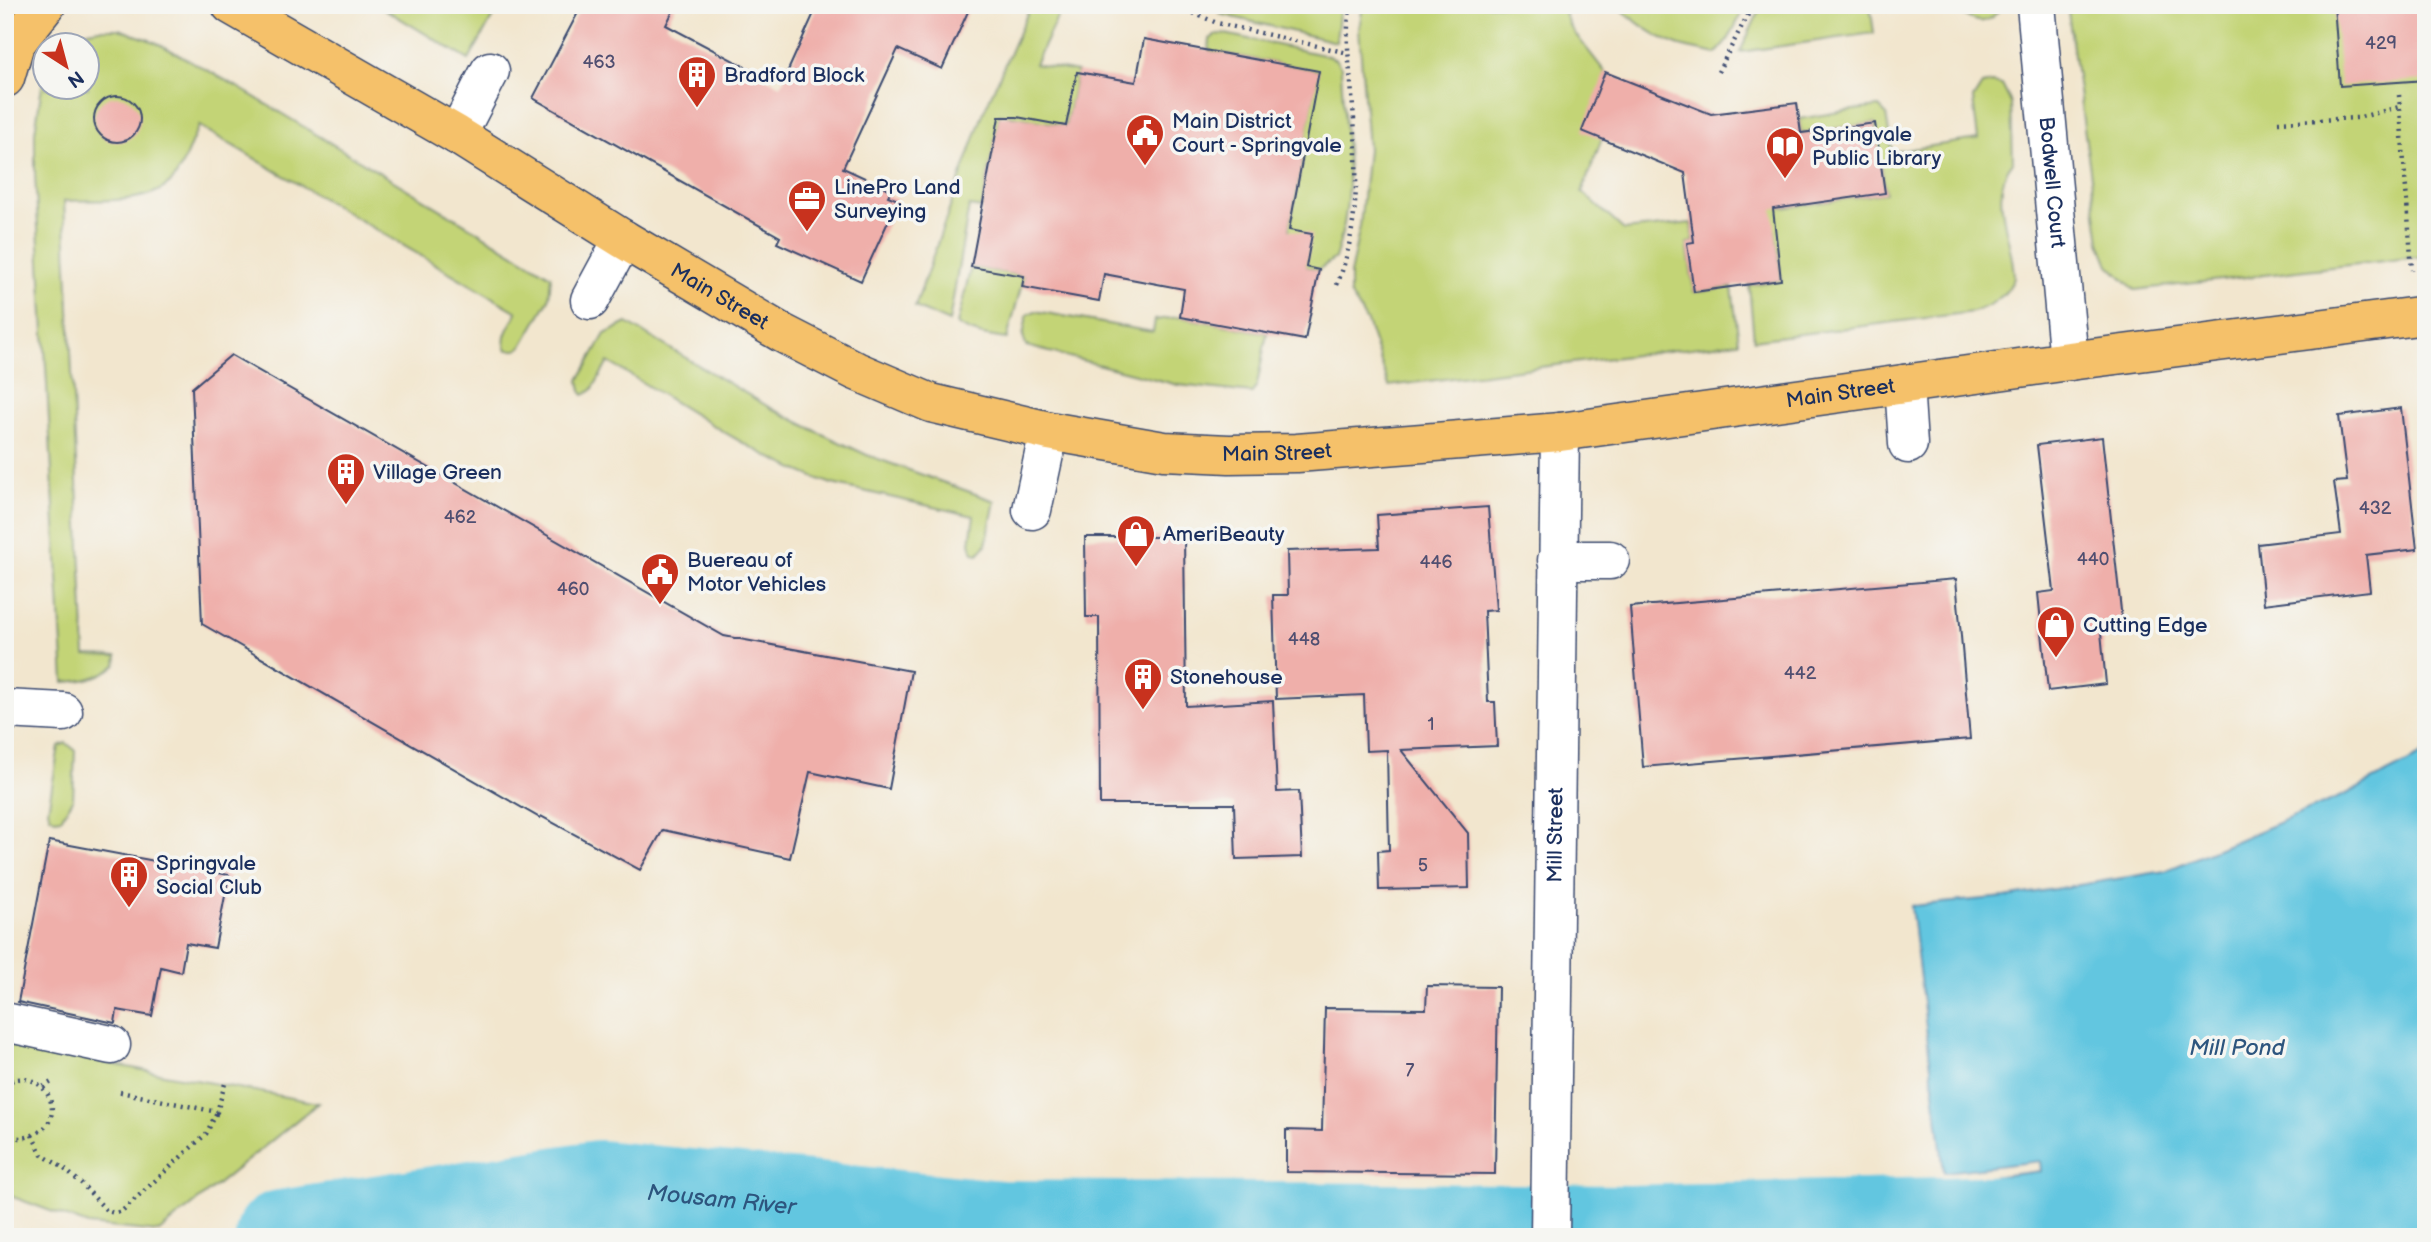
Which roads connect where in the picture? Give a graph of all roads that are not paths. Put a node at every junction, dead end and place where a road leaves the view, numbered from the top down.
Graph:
1 (46, 5) edge
2 (231, 5) edge
3 (2036, 5) edge
4 (490, 71) dead end
5 (5, 78) edge
6 (457, 135) junction
7 (623, 239) junction
8 (590, 300) dead end
9 (2420, 316) edge
10 (2069, 360) junction
11 (1904, 384) junction
12 (1049, 431) junction
13 (1560, 432) junction
14 (1908, 444) dead end
15 (1032, 510) dead end
16 (1557, 559) junction
17 (1610, 559) dead end
18 (5, 709) edge
19 (63, 712) dead end
20 (5, 1022) edge
21 (111, 1045) dead end
22 (1550, 1237) edge

1 - 5 main road
2 - 6 main road, Main Street
3 - 10 street, Bodwell Court
4 - 6 street
6 - 7 main road, Main Street
7 - 8 street
7 - 12 main road, Main Street
9 - 10 main road, Main Street
10 - 11 main road, Main Street
11 - 13 main road, Main Street
11 - 14 street
12 - 13 main road, Main Street
12 - 15 street
13 - 16 street, Mill Street
16 - 17 street
16 - 22 street, Mill Street
18 - 19 street
20 - 21 street

